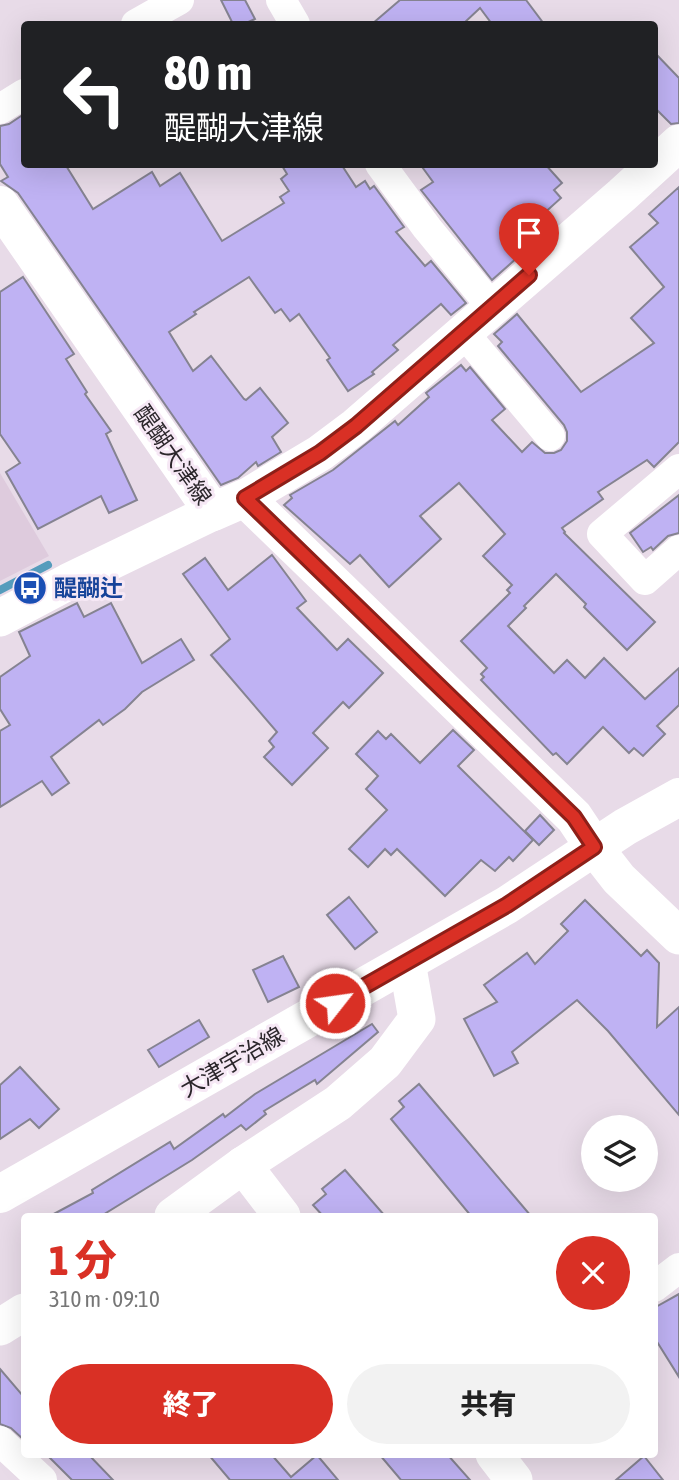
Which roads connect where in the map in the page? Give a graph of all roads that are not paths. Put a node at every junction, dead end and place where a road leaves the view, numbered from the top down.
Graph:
1 (179, 0) edge
2 (281, 0) edge
3 (141, 21) edge
4 (293, 21) edge
5 (21, 95) edge
6 (0, 109) edge
7 (679, 143) edge
8 (658, 162) edge
9 (383, 168) edge
10 (652, 168) edge
11 (0, 205) edge
12 (492, 307) junction
13 (463, 332) junction
14 (550, 436) dead end
15 (679, 469) edge
16 (229, 505) junction
17 (679, 550) edge
18 (0, 618) edge
19 (679, 797) edge
20 (594, 847) junction
21 (679, 936) edge
22 (407, 962) junction
23 (243, 1165) junction
24 (0, 1195) edge
25 (177, 1213) edge
26 (280, 1213) edge
27 (21, 1314) edge
28 (0, 1327) edge
29 (0, 1441) edge
30 (497, 1458) edge
31 (42, 1480) edge
32 (514, 1480) edge

1 - 3 street
2 - 4 street
5 - 6 street
7 - 8 street
9 - 12 street
10 - 12 street
11 - 16 main road, 醍醐大津線
12 - 13 street
13 - 14 street
13 - 16 street
15 - 17 street
16 - 18 street
16 - 20 main road, 醍醐大津線
19 - 20 main road, 大津宇治線
20 - 21 street
20 - 22 main road, 大津宇治線
22 - 23 street
22 - 24 main road, 大津宇治線
23 - 25 street
23 - 26 street
27 - 28 street
29 - 31 street
30 - 32 street

